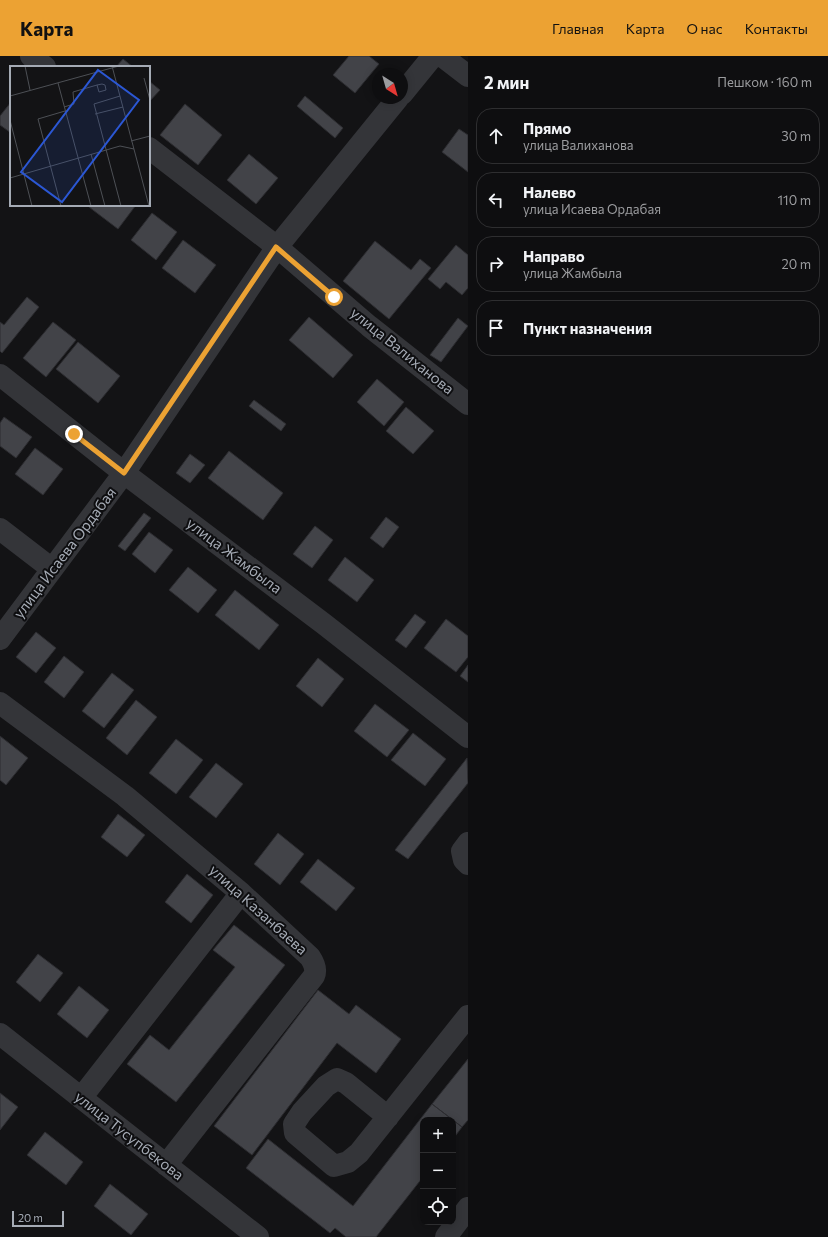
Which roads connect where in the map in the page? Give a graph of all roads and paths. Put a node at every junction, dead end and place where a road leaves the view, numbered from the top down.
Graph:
1 (31, 56) edge
2 (433, 56) edge
3 (442, 56) edge
4 (44, 66) edge
5 (468, 76) edge
6 (408, 87) edge
7 (393, 104) edge
8 (150, 149) edge
9 (276, 247) junction
10 (0, 376) edge
11 (468, 404) edge
12 (124, 473) junction
13 (0, 529) edge
14 (52, 569) junction
15 (0, 639) edge
16 (0, 703) edge
17 (468, 737) edge
18 (468, 843) edge
19 (468, 864) edge
20 (241, 893) junction
21 (468, 1016) edge
22 (0, 1034) edge
23 (81, 1098) junction
24 (388, 1117) dead end
25 (166, 1165) junction
26 (468, 1208) edge
27 (258, 1237) edge
28 (446, 1237) edge

1 - 4 street
2 - 6 street
3 - 5 street
7 - 9 street, улица Исаева Ордабая
8 - 9 street, улица Валиханова
9 - 11 street, улица Валиханова
9 - 12 street, улица Исаева Ордабая
10 - 12 street, улица Жамбыла
12 - 14 street, улица Исаева Ордабая
12 - 17 street, улица Жамбыла
13 - 14 street
14 - 15 street, улица Исаева Ордабая
16 - 20 street, улица Казанбаева
18 - 19 street
20 - 23 street
20 - 25 street, улица Казанбаева
21 - 24 street
22 - 23 street, улица Тусупбекова
23 - 25 street, улица Тусупбекова
25 - 27 street, улица Тусупбекова
26 - 28 street

